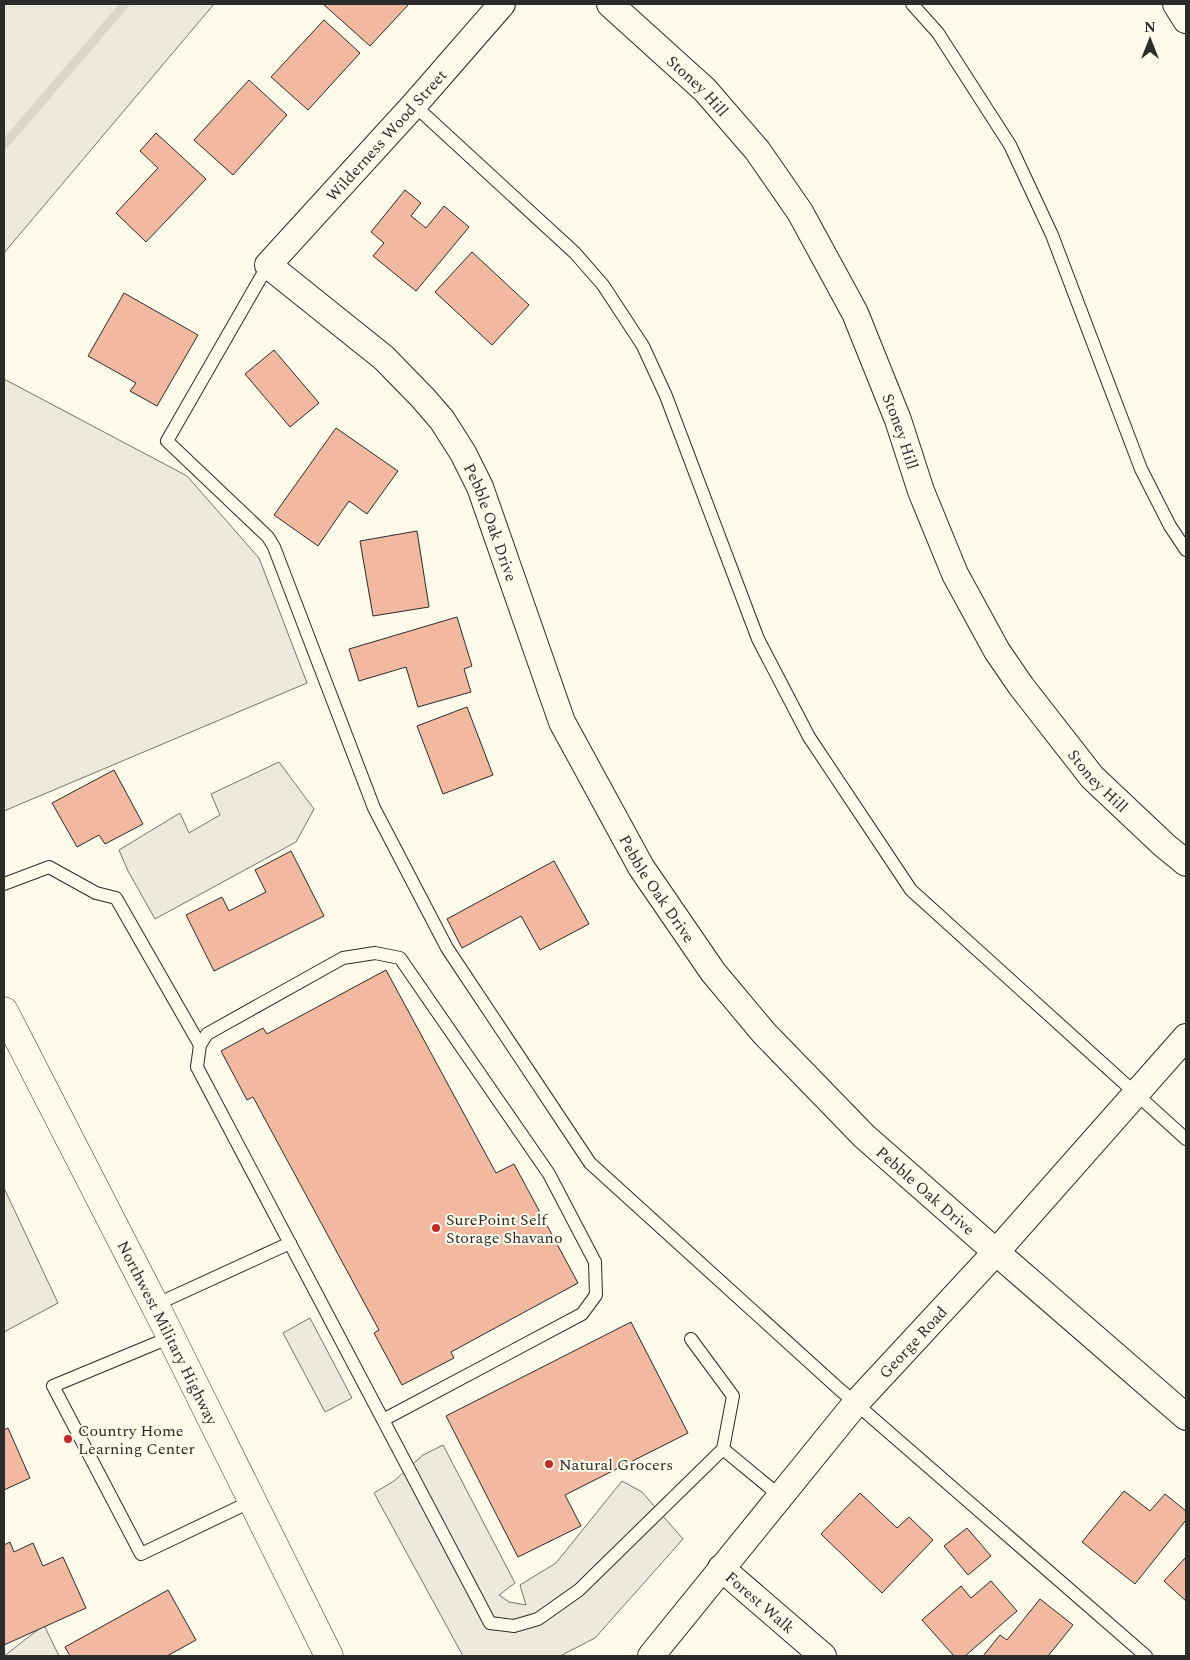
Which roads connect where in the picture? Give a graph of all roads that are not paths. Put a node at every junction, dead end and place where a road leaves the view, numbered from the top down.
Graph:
1 (502, 4) edge
2 (610, 4) edge
3 (912, 4) edge
4 (1176, 4) edge
5 (1186, 20) edge
6 (414, 105) junction
7 (268, 264) junction
8 (1186, 550) edge
9 (1186, 863) edge
10 (4, 884) edge
11 (5, 1016) edge
12 (1186, 1037) edge
13 (200, 1045) junction
14 (1135, 1094) junction
15 (1186, 1139) edge
16 (290, 1243) junction
17 (996, 1252) junction
18 (154, 1305) junction
19 (171, 1337) junction
20 (691, 1338) dead end
21 (856, 1403) junction
22 (1186, 1417) edge
23 (383, 1420) junction
24 (723, 1449) junction
25 (780, 1496) junction
26 (252, 1501) junction
27 (721, 1568) junction
28 (329, 1656) edge
29 (650, 1656) edge
30 (824, 1656) edge
31 (1146, 1656) edge

1 - 6 street, Wilderness Wood Street
2 - 9 street, Stoney Hill
3 - 8 lane
4 - 5 street
6 - 7 street, Wilderness Wood Street
6 - 14 lane
7 - 17 street, Pebble Oak Drive
7 - 21 lane
10 - 13 lane
11 - 18 main road, Northwest Military Highway
12 - 14 street, George Road
13 - 16 lane
13 - 23 lane
14 - 15 lane
14 - 17 street, George Road
16 - 18 lane
16 - 23 lane
17 - 21 street, George Road
17 - 22 street, Pebble Oak Drive
18 - 19 main road, Northwest Military Highway
19 - 26 main road, Northwest Military Highway
19 - 26 lane
20 - 24 lane
21 - 25 street, George Road
21 - 31 lane
23 - 24 lane
24 - 25 lane
25 - 27 street, George Road
26 - 28 main road, Northwest Military Highway
27 - 29 street, George Road
27 - 30 street, Forest Walk

